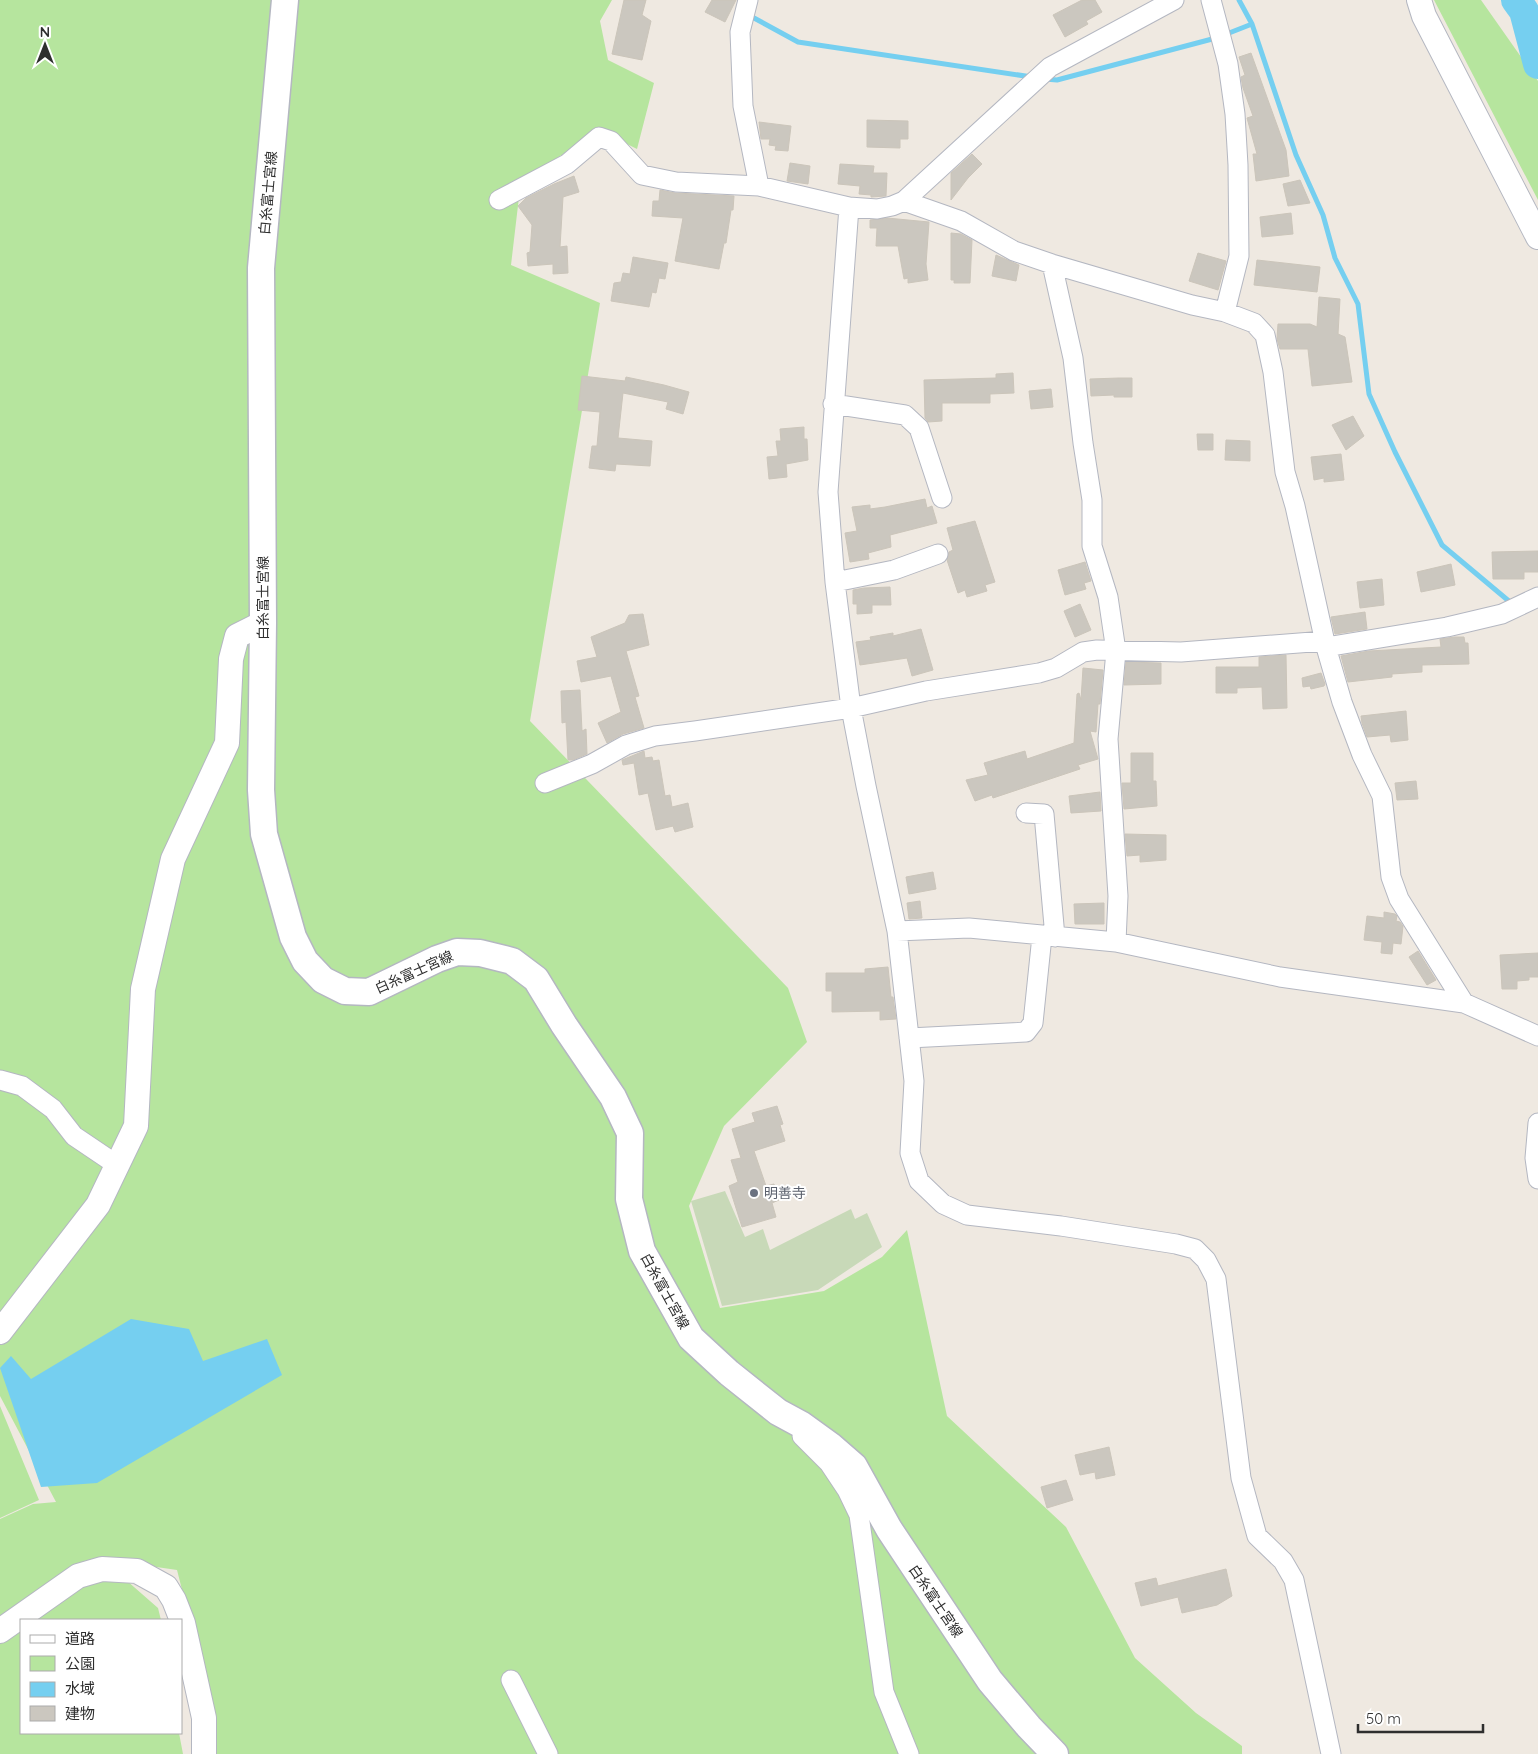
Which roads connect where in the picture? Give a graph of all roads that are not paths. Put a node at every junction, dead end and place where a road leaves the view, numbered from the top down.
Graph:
1 (285, 0) edge
2 (748, 0) edge
3 (1174, 0) edge
4 (1211, 0) edge
5 (1419, 0) edge
6 (759, 186) junction
7 (499, 200) dead end
8 (904, 202) junction
9 (849, 207) junction
10 (1538, 237) edge
11 (1052, 264) junction
12 (1225, 312) junction
13 (833, 404) junction
14 (942, 498) dead end
15 (938, 554) dead end
16 (835, 582) junction
17 (1538, 597) edge
18 (263, 623) junction
19 (1325, 644) junction
20 (1116, 651) junction
21 (851, 708) junction
22 (545, 783) dead end
23 (1026, 813) dead end
24 (897, 930) junction
25 (1049, 937) junction
26 (1116, 942) junction
27 (1464, 1003) junction
28 (1538, 1036) edge
29 (910, 1038) junction
30 (0, 1080) edge
31 (1538, 1123) edge
32 (117, 1165) junction
33 (1538, 1179) edge
34 (0, 1332) edge
35 (778, 1412) junction
36 (181, 1619) edge
37 (182, 1620) edge
38 (0, 1631) edge
39 (512, 1680) dead end
40 (204, 1754) edge
41 (548, 1754) edge
42 (909, 1754) edge
43 (1055, 1754) edge
44 (1331, 1754) edge

1 - 18 main road, 白糸富士宮線
2 - 6 street
3 - 8 street
4 - 12 street
5 - 10 street
6 - 7 street
6 - 9 street
8 - 9 street
8 - 11 street
9 - 13 street
11 - 12 street
11 - 20 street
12 - 19 street
13 - 14 street
13 - 16 street
15 - 16 street
16 - 21 street
17 - 19 street
18 - 32 street
18 - 35 main road, 白糸富士宮線
19 - 20 street
19 - 27 street
20 - 21 street
20 - 26 street
21 - 22 street
21 - 24 street
23 - 25 street
24 - 25 street
24 - 29 street
25 - 26 street
25 - 29 street
26 - 27 street
27 - 28 street
29 - 44 street
30 - 32 street
31 - 33 street
32 - 34 street
35 - 42 street
35 - 43 main road, 白糸富士宮線
36 - 38 street
37 - 40 street
39 - 41 street

